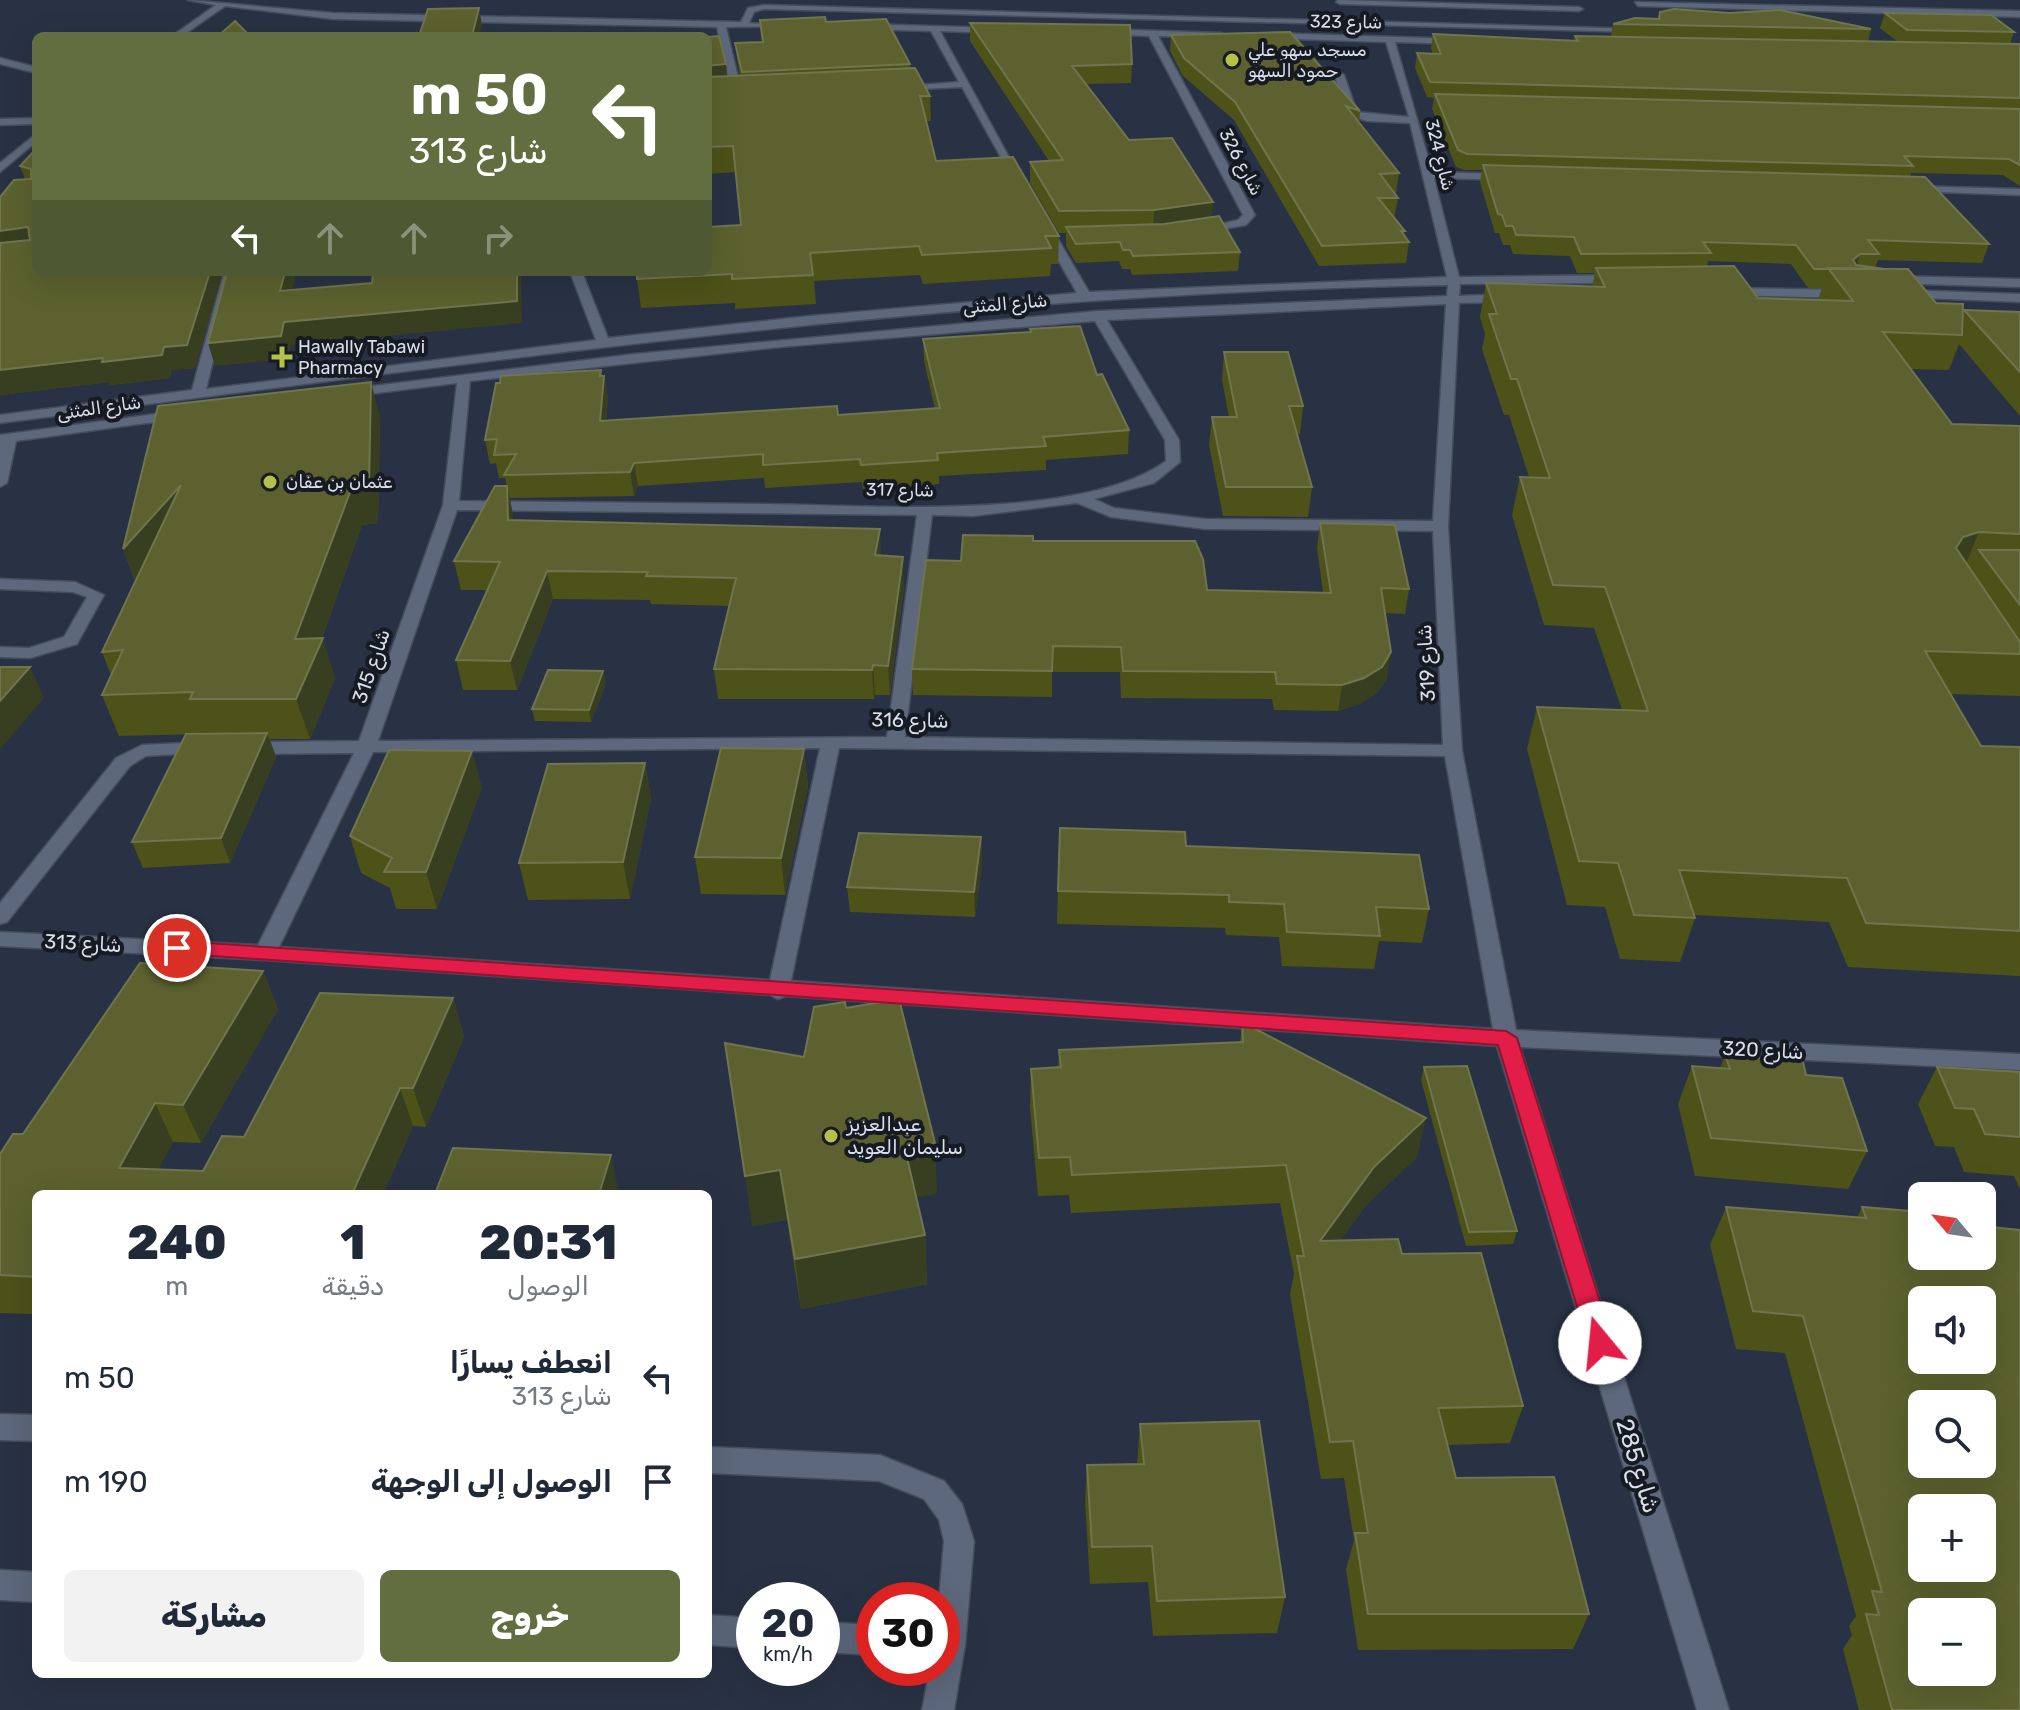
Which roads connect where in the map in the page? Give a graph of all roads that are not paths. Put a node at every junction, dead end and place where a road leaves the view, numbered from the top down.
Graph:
1 (192, 0) edge
2 (1340, 1) edge
3 (222, 5) junction
4 (1579, 9) dead end
5 (2020, 14) edge
6 (1646, 16) edge
7 (1677, 17) edge
8 (1343, 22) junction
9 (721, 24) junction
10 (2020, 24) edge
11 (744, 25) junction
12 (792, 26) edge
13 (855, 27) edge
14 (934, 29) junction
15 (1653, 29) edge
16 (1012, 30) edge
17 (182, 32) edge
18 (1090, 32) edge
19 (1152, 33) junction
20 (1224, 35) edge
21 (1253, 36) edge
22 (1347, 38) junction
23 (1390, 39) junction
24 (1465, 41) edge
25 (0, 61) edge
26 (32, 69) edge
27 (1339, 75) dead end
28 (966, 84) junction
29 (890, 88) edge
30 (752, 93) edge
31 (737, 94) junction
32 (723, 95) edge
33 (1410, 103) junction
34 (1426, 103) dead end
35 (1414, 120) junction
36 (32, 121) edge
37 (0, 122) edge
38 (32, 141) edge
39 (0, 169) edge
40 (1429, 175) junction
41 (1525, 178) edge
42 (1023, 188) edge
43 (1892, 188) edge
44 (2020, 192) edge
45 (1038, 214) edge
46 (1187, 232) edge
47 (1067, 239) edge
48 (1052, 240) junction
49 (229, 276) edge
50 (578, 276) edge
51 (1637, 278) edge
52 (1728, 278) edge
53 (1454, 280) junction
54 (1852, 280) edge
55 (1883, 280) edge
56 (2020, 283) edge
57 (1716, 293) edge
58 (1858, 294) edge
59 (1889, 294) edge
60 (1085, 295) junction
61 (1529, 297) edge
62 (2020, 298) edge
63 (1451, 299) junction
64 (1098, 315) junction
65 (603, 342) junction
66 (464, 377) junction
67 (198, 394) junction
68 (323, 396) edge
69 (198, 413) edge
70 (0, 419) edge
71 (5, 438) edge
72 (0, 483) edge
73 (1079, 498) junction
74 (451, 505) junction
75 (925, 510) junction
76 (1440, 526) junction
77 (0, 584) edge
78 (0, 652) edge
79 (831, 742) junction
80 (895, 742) junction
81 (367, 746) junction
82 (1453, 751) junction
83 (0, 917) edge
84 (0, 939) edge
85 (265, 953) junction
86 (778, 991) junction
87 (1506, 1038) junction
88 (2020, 1062) edge
89 (0, 1427) edge
90 (32, 1428) edge
91 (712, 1460) edge
92 (954, 1582) edge
93 (0, 1585) edge
94 (32, 1587) edge
95 (712, 1630) edge
96 (736, 1632) edge
97 (941, 1686) edge
98 (938, 1710) edge
99 (1713, 1710) edge

1 - 3 street
2 - 4 street
2 - 8 street
3 - 9 street
3 - 17 street
5 - 6 street
7 - 10 street
8 - 11 street
8 - 15 street
8 - 22 street
9 - 11 street
9 - 31 street
11 - 12 street
13 - 14 street
14 - 16 street
14 - 28 street
18 - 19 street
19 - 20 street
19 - 46 street, شارع 326
21 - 22 street, شارع 323
22 - 23 street, شارع 323
23 - 24 street, شارع 323
23 - 33 street, شارع 324
25 - 26 street
27 - 35 street
28 - 29 street
28 - 42 street
30 - 31 street
31 - 32 street
33 - 34 street
33 - 35 street, شارع 324
35 - 40 street, شارع 324
36 - 37 street
38 - 39 street
40 - 41 street
40 - 53 street, شارع 324
43 - 44 street
45 - 48 street
47 - 48 street
48 - 60 street
49 - 67 street
50 - 65 street
51 - 53 street, شارع المثنى
52 - 54 street
53 - 60 street, شارع المثنى
53 - 63 street, شارع 319
55 - 56 street
57 - 58 street
59 - 62 street
60 - 65 street, شارع المثنى
61 - 63 street, شارع المثنى
63 - 64 street, شارع المثنى
63 - 76 street, شارع 319
64 - 66 street, شارع المثنى
64 - 73 street, شارع 317
65 - 67 street, شارع المثنى
66 - 68 street, شارع المثنى
66 - 74 street, شارع 315
67 - 70 street, شارع المثنى
69 - 71 street, شارع المثنى
71 - 72 street
73 - 75 street, شارع 317
73 - 76 street
74 - 75 street, شارع 317
74 - 81 street, شارع 315
75 - 80 street
76 - 82 street, شارع 319
77 - 78 street
79 - 80 street, شارع 316
79 - 81 street, شارع 316
79 - 86 street
80 - 82 street, شارع 316
81 - 83 street, شارع 316
81 - 85 street, شارع 315
82 - 87 street, شارع 319
84 - 85 street, شارع 313
85 - 86 street, شارع 313
86 - 87 street, شارع 313
87 - 88 street, شارع 320
87 - 99 street, شارع 285
89 - 90 street
91 - 92 street
93 - 94 street
95 - 96 street
97 - 98 street

